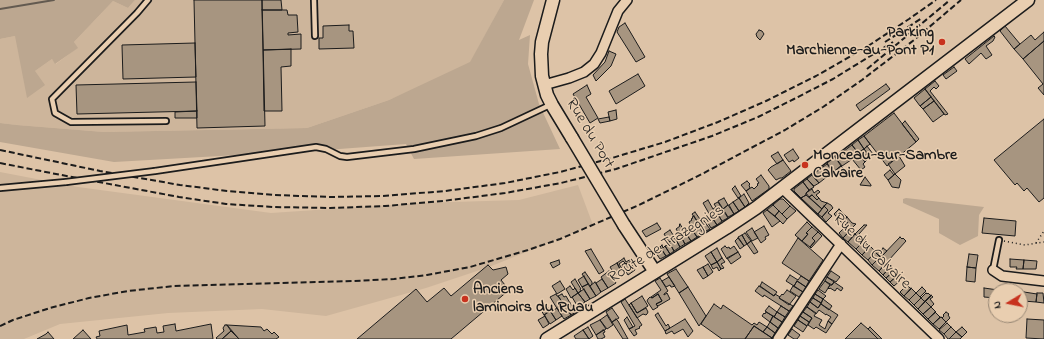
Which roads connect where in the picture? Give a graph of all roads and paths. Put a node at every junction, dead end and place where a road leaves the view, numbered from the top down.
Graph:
1 (148, 0) edge
2 (314, 0) edge
3 (553, 0) edge
4 (627, 0) edge
5 (1028, 0) edge
6 (315, 36) dead end
7 (544, 85) junction
8 (552, 105) junction
9 (166, 121) dead end
10 (0, 188) edge
11 (782, 188) junction
12 (1044, 231) edge
13 (999, 240) joint
14 (1044, 242) edge
15 (1036, 243) junction
16 (841, 244) junction
17 (993, 270) joint
18 (655, 272) junction
19 (1044, 281) edge
20 (547, 339) edge
21 (778, 339) edge
22 (939, 339) edge

1 - 9 lane
2 - 6 lane
3 - 7 main road, Rue du Port
4 - 7 street
5 - 11 main road, Route de Trazegnies
7 - 8 main road, Rue du Port
8 - 10 lane, bridge
8 - 18 main road, Rue du Port, bridge
11 - 16 street, Rue du Calvaire
11 - 18 main road, Route de Trazegnies
12 - 15 path
13 - 15 path
13 - 17 lane
14 - 15 path
16 - 21 street
16 - 22 street, Rue du Calvaire
17 - 19 street
18 - 20 main road, Route de Trazegnies

